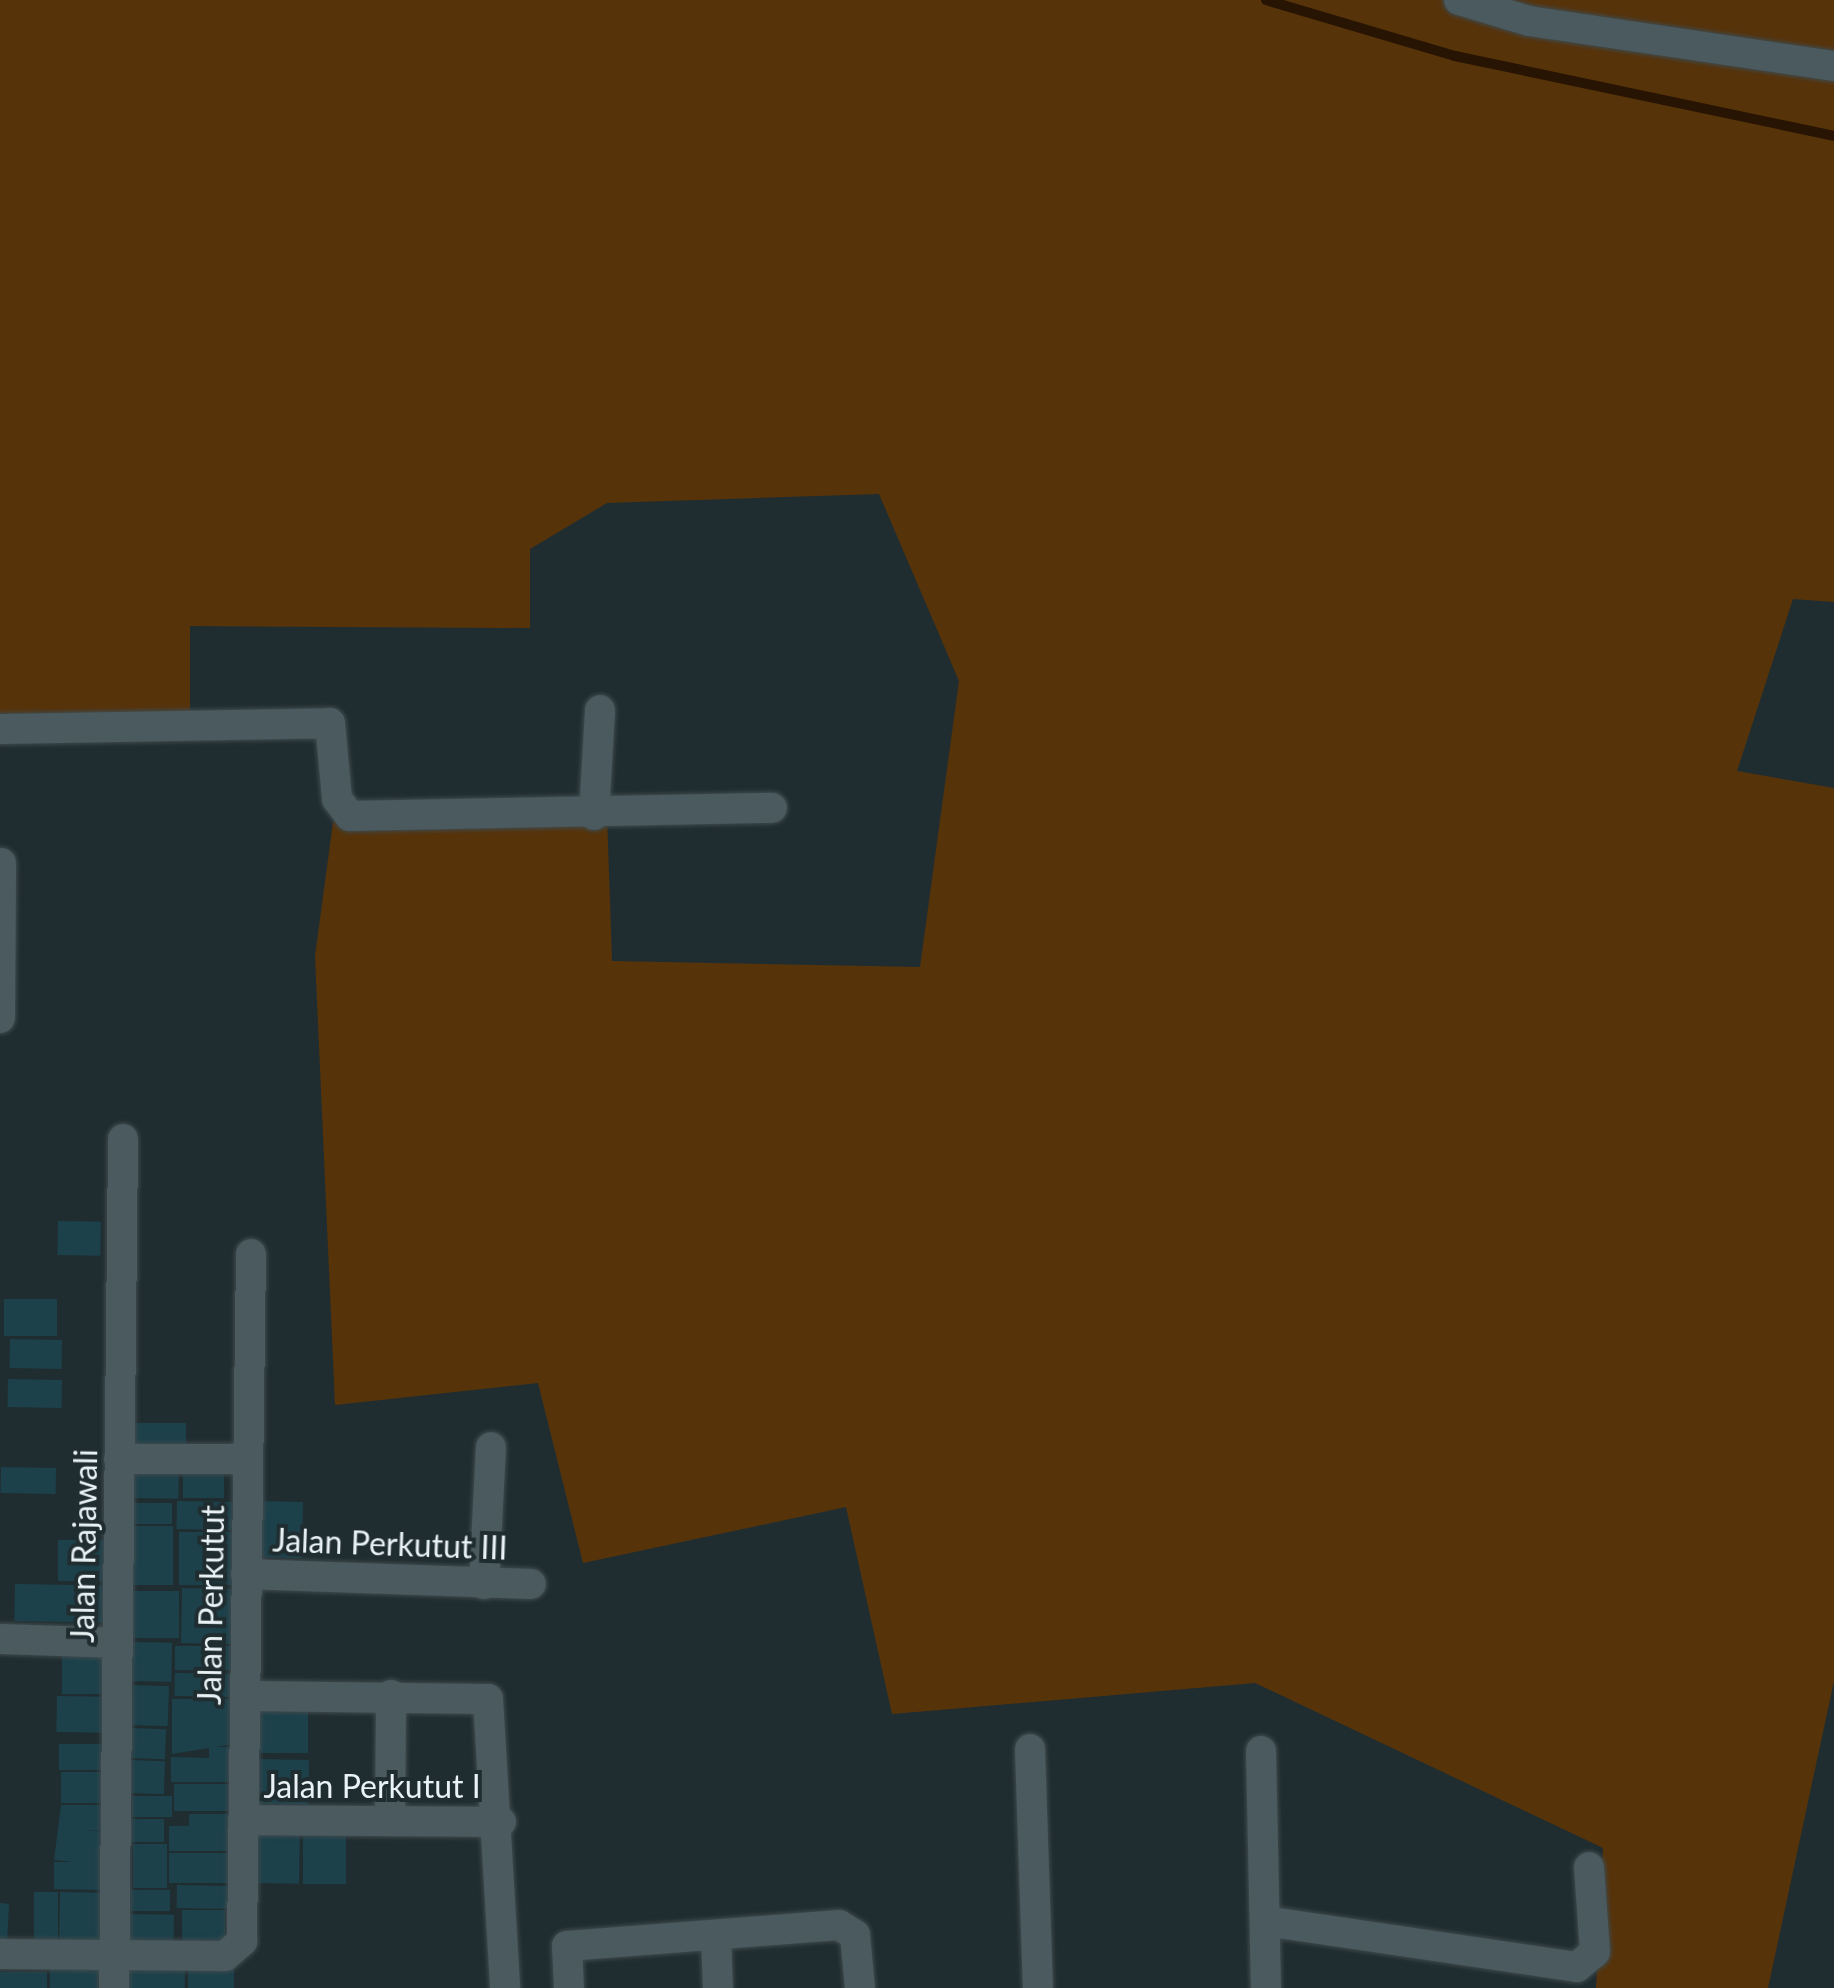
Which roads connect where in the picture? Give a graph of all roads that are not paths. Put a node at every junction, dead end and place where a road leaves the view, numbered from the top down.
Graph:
1 (1459, 0) edge
2 (1834, 66) edge
3 (600, 710) dead end
4 (0, 729) edge
5 (772, 808) dead end
6 (594, 815) junction
7 (1, 863) edge
8 (0, 1018) edge
9 (123, 1139) dead end
10 (251, 1254) dead end
11 (490, 1446) dead end
12 (120, 1459) junction
13 (247, 1459) junction
14 (246, 1574) junction
15 (484, 1584) junction
16 (531, 1584) dead end
17 (0, 1640) edge
18 (118, 1643) junction
19 (391, 1694) junction
20 (245, 1696) junction
21 (1030, 1749) dead end
22 (1261, 1751) dead end
23 (243, 1820) junction
24 (390, 1821) junction
25 (501, 1822) junction
26 (1589, 1867) dead end
27 (1266, 1921) junction
28 (716, 1937) junction
29 (0, 1954) edge
30 (114, 1954) junction
31 (114, 1988) edge
32 (504, 1988) edge
33 (570, 1988) edge
34 (718, 1988) edge
35 (860, 1988) edge
36 (1038, 1988) edge
37 (1266, 1988) edge

1 - 2 street
3 - 6 street
4 - 6 street
5 - 6 street
7 - 8 street
9 - 12 street, Jalan Rajawali
10 - 13 street, Jalan Perkutut
11 - 15 street
12 - 13 street
12 - 18 street, Jalan Rajawali
13 - 14 street, Jalan Perkutut
14 - 15 street, Jalan Perkutut III
14 - 20 street, Jalan Perkutut
15 - 16 street, Jalan Perkutut III
17 - 18 street
18 - 30 street, Jalan Rajawali
19 - 20 street
19 - 24 street
19 - 25 street
20 - 23 street, Jalan Perkutut
21 - 36 street
22 - 27 street
23 - 24 street, Jalan Perkutut I
23 - 30 street, Jalan Perkutut
24 - 25 street, Jalan Perkutut I
25 - 32 street
26 - 27 street
27 - 37 street
28 - 33 street
28 - 34 street
28 - 35 street
29 - 30 street
30 - 31 street, Jalan Rajawali

